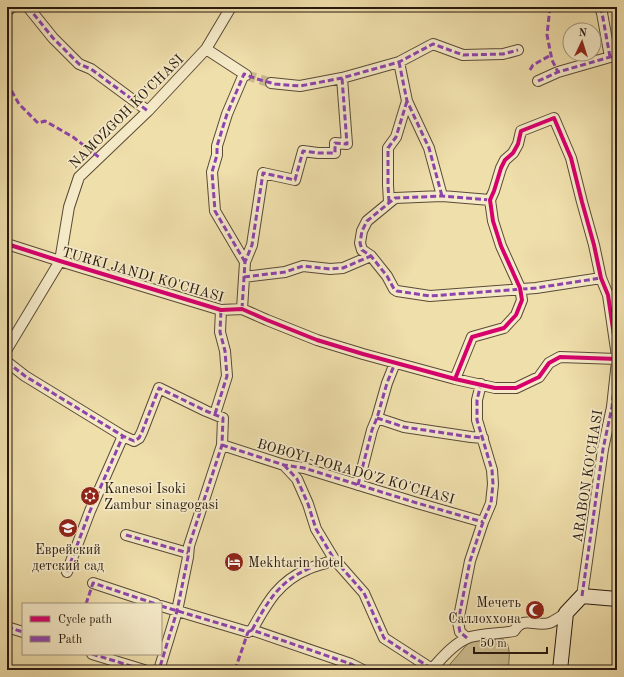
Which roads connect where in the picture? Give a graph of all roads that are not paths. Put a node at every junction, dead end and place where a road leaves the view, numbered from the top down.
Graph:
1 (12, 7) edge
2 (28, 7) edge
3 (232, 7) edge
4 (600, 7) edge
5 (7, 11) edge
6 (206, 49) junction
7 (518, 50) dead end
8 (613, 56) edge
9 (399, 62) junction
10 (342, 78) junction
11 (538, 81) dead end
12 (271, 83) tunnel mouth
13 (407, 101) junction
14 (148, 111) junction
15 (442, 196) junction
16 (490, 200) junction
17 (389, 202) junction
18 (7, 244) edge
19 (371, 256) junction
20 (60, 261) junction
21 (245, 262) junction
22 (244, 277) junction
23 (601, 278) junction
24 (520, 288) junction
25 (242, 309) junction
26 (221, 310) junction
27 (7, 349) edge
28 (617, 359) edge
29 (7, 362) edge
30 (395, 363) junction
31 (455, 379) junction
32 (481, 384) junction
33 (215, 414) junction
34 (377, 418) junction
35 (123, 436) junction
36 (483, 438) junction
37 (222, 445) junction
38 (284, 465) junction
39 (358, 485) junction
40 (483, 522) junction
41 (126, 534) dead end
42 (188, 553) junction
43 (334, 558) junction
44 (67, 572) dead end
45 (93, 583) dead end
46 (582, 596) junction
47 (617, 599) edge
48 (153, 603) edge
49 (162, 606) edge
50 (177, 611) junction
51 (566, 613) junction
52 (7, 627) edge
53 (252, 630) junction
54 (22, 632) edge
55 (467, 638) junction
56 (95, 655) edge
57 (432, 669) edge
58 (144, 670) edge
59 (159, 670) edge
60 (363, 670) edge
61 (560, 670) edge

1 - 5 street
2 - 14 street
3 - 6 street, NAMOZGOH KO'CHASI
4 - 8 street
6 - 14 street, NAMOZGOH KO'CHASI
6 - 21 street
7 - 9 street
8 - 11 street
9 - 10 street
9 - 13 street
10 - 12 street
10 - 21 street
13 - 15 street
13 - 17 street
14 - 20 street, NAMOZGOH KO'CHASI
15 - 16 street
15 - 17 street
16 - 23 street, ARABON KO'CHASI
16 - 24 street
17 - 19 street
18 - 20 street, TURKI JANDI KO'CHASI
19 - 22 street
19 - 24 street
20 - 26 street, TURKI JANDI KO'CHASI
20 - 27 street, NAMOZGOH KO'CHASI
21 - 22 street
22 - 25 street
23 - 24 street
23 - 28 street, ARABON KO'CHASI
24 - 31 street
25 - 26 street, TURKI JANDI KO'CHASI
25 - 30 street, TURKI JANDI KO'CHASI
26 - 33 street
28 - 32 street, TURKI JANDI KO'CHASI
28 - 46 street, ARABON KO'CHASI
29 - 35 street
30 - 31 street, TURKI JANDI KO'CHASI
30 - 34 street
31 - 32 street, TURKI JANDI KO'CHASI
32 - 36 street
33 - 35 street
33 - 37 street
34 - 36 street
34 - 39 street
35 - 44 street
36 - 40 street
37 - 38 street, BOBOYI-PORADO'Z KO'CHASI
37 - 42 street
38 - 39 street, BOBOYI-PORADO'Z KO'CHASI
38 - 43 street
39 - 40 street, BOBOYI-PORADO'Z KO'CHASI
40 - 55 street
41 - 42 street
42 - 50 street
43 - 53 street
43 - 57 street
45 - 48 street
46 - 47 street
46 - 51 street
49 - 50 street
50 - 53 street
50 - 59 street
51 - 55 street
51 - 61 street
52 - 54 street
53 - 60 street
55 - 57 street
56 - 58 street

